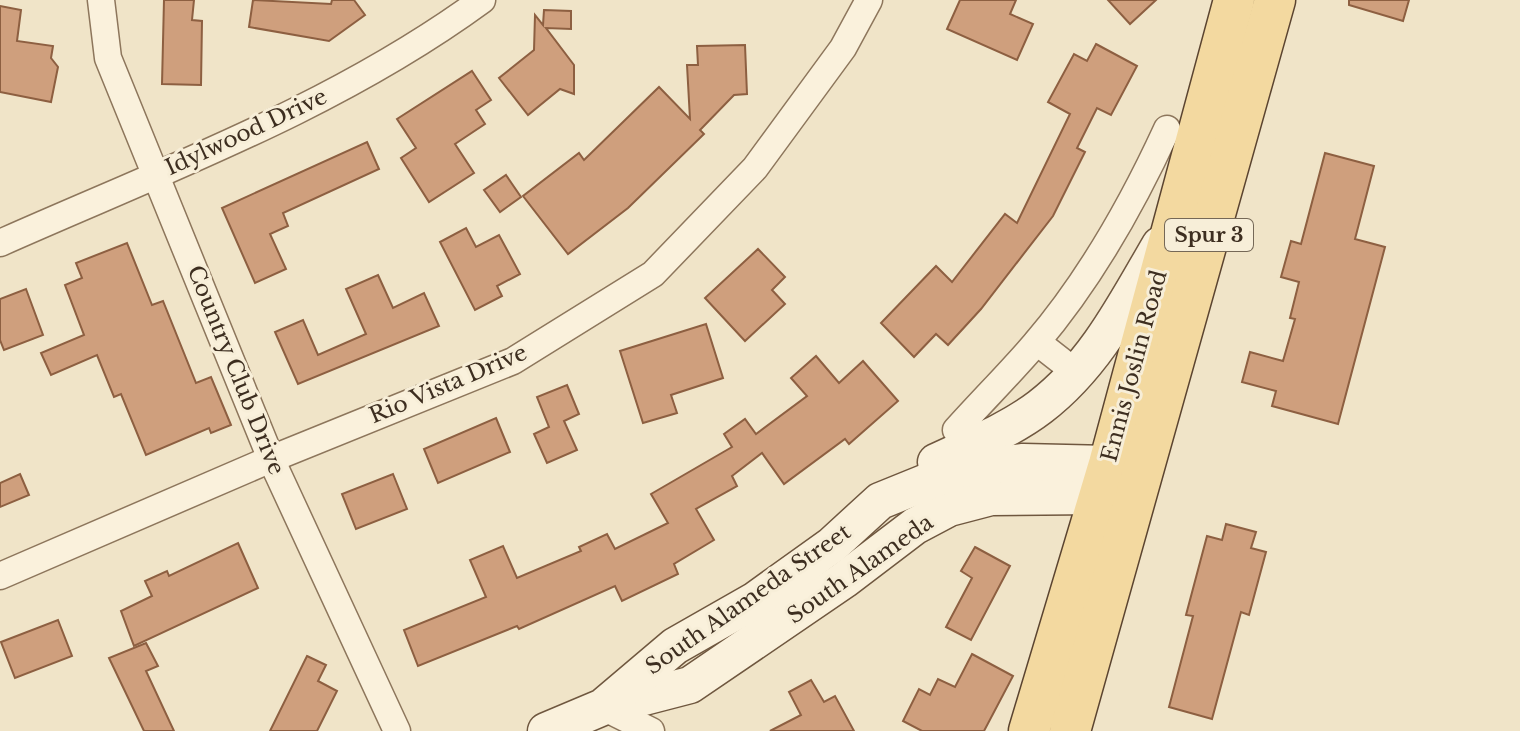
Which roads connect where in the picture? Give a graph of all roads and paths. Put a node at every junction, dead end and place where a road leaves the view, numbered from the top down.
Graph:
1 (101, 0) edge
2 (482, 0) edge
3 (869, 0) edge
4 (1234, 0) edge
5 (1275, 0) edge
6 (1167, 129) dead end
7 (155, 174) junction
8 (1173, 223) junction
9 (0, 243) edge
10 (1037, 342) junction
11 (1078, 374) junction
12 (956, 430) dead end
13 (271, 459) junction
14 (1121, 483) junction
15 (880, 501) junction
16 (0, 576) edge
17 (603, 707) junction
18 (397, 731) edge
19 (546, 731) edge
20 (651, 731) edge
21 (1029, 731) edge
22 (1070, 731) edge

1 - 7 street, Country Club Drive
2 - 7 street, Idylwood Drive
3 - 13 street, Rio Vista Drive
4 - 8 main road, Ennis Joslin Road / Spur 3
5 - 14 main road, Ennis Joslin Road / Spur 3
6 - 10 street
7 - 9 street, Idylwood Drive
7 - 13 street, Country Club Drive
8 - 11 main road
8 - 14 main road, Ennis Joslin Road / Spur 3
10 - 11 street
10 - 12 street
11 - 15 main road
13 - 16 street, Rio Vista Drive
13 - 18 street, Country Club Drive
14 - 15 main road, South Alameda Street
14 - 17 main road, South Alameda
14 - 21 main road, Ennis Joslin Road / Spur 3
14 - 22 main road, Ennis Joslin Road / Spur 3
15 - 17 main road, South Alameda Street
17 - 19 main road, South Alameda Street
17 - 20 street

